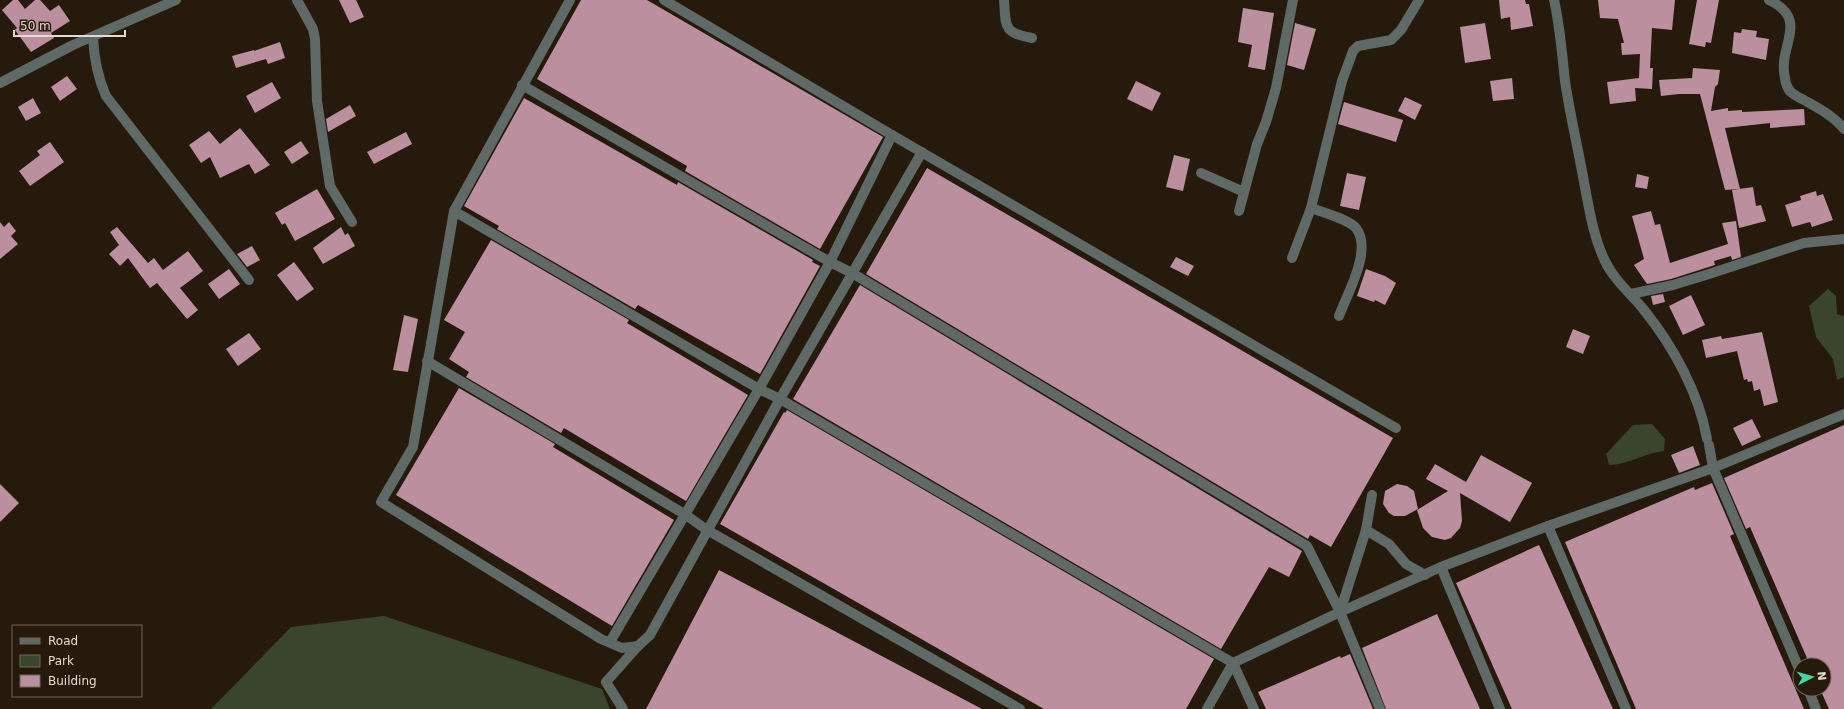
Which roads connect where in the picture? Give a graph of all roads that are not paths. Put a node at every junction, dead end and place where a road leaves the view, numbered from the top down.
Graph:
1 (176, 0) edge
2 (297, 0) edge
3 (570, 0) edge
4 (664, 0) edge
5 (1004, 0) edge
6 (1293, 0) edge
7 (1419, 0) edge
8 (1554, 0) edge
9 (1769, 0) edge
10 (93, 37) junction
11 (1032, 38) dead end
12 (0, 83) edge
13 (522, 85) junction
14 (1844, 129) edge
15 (892, 135) junction
16 (922, 152) junction
17 (1201, 173) dead end
18 (1244, 192) junction
19 (1311, 208) junction
20 (454, 211) junction
21 (1239, 211) dead end
22 (352, 222) dead end
23 (1844, 239) edge
24 (1292, 258) dead end
25 (830, 262) junction
26 (852, 273) junction
27 (249, 280) dead end
28 (1631, 294) junction
29 (1338, 316) dead end
30 (427, 361) junction
31 (759, 389) junction
32 (780, 399) junction
33 (1844, 414) edge
34 (1396, 428) dead end
35 (1713, 468) junction
36 (1372, 495) dead end
37 (686, 515) junction
38 (1548, 526) junction
39 (707, 530) junction
40 (1366, 530) junction
41 (1441, 567) junction
42 (1425, 575) junction
43 (1340, 612) junction
44 (610, 642) junction
45 (638, 646) junction
46 (1794, 657) edge
47 (1233, 663) junction
48 (1811, 697) edge
49 (624, 709) edge
50 (1020, 709) edge
51 (1207, 709) edge
52 (1254, 709) edge
53 (1380, 709) edge
54 (1500, 709) edge
55 (1626, 709) edge
56 (1816, 709) edge

1 - 10 street
2 - 22 street
3 - 13 street
4 - 15 street
5 - 11 street
6 - 18 street
7 - 19 street
8 - 28 street
9 - 14 street
10 - 12 street
10 - 27 street
13 - 20 street
13 - 25 street
15 - 16 street
15 - 25 street
16 - 26 street
16 - 34 street
17 - 18 street
18 - 21 street
19 - 24 street
19 - 29 street
20 - 30 street
20 - 31 street
23 - 28 street
25 - 26 street
25 - 31 street
26 - 32 street
26 - 43 street
28 - 35 street
30 - 37 street
30 - 44 street
31 - 32 street
31 - 37 street
32 - 39 street
32 - 47 street
33 - 35 street
35 - 38 street
35 - 46 street
36 - 40 street
37 - 39 street
37 - 44 street
38 - 41 street
38 - 55 street
39 - 45 street
39 - 50 street
40 - 42 street
40 - 43 street
41 - 42 street
41 - 54 street
42 - 43 street
43 - 47 street
43 - 53 street
44 - 45 street
45 - 49 street
47 - 51 street
47 - 52 street
48 - 56 street

